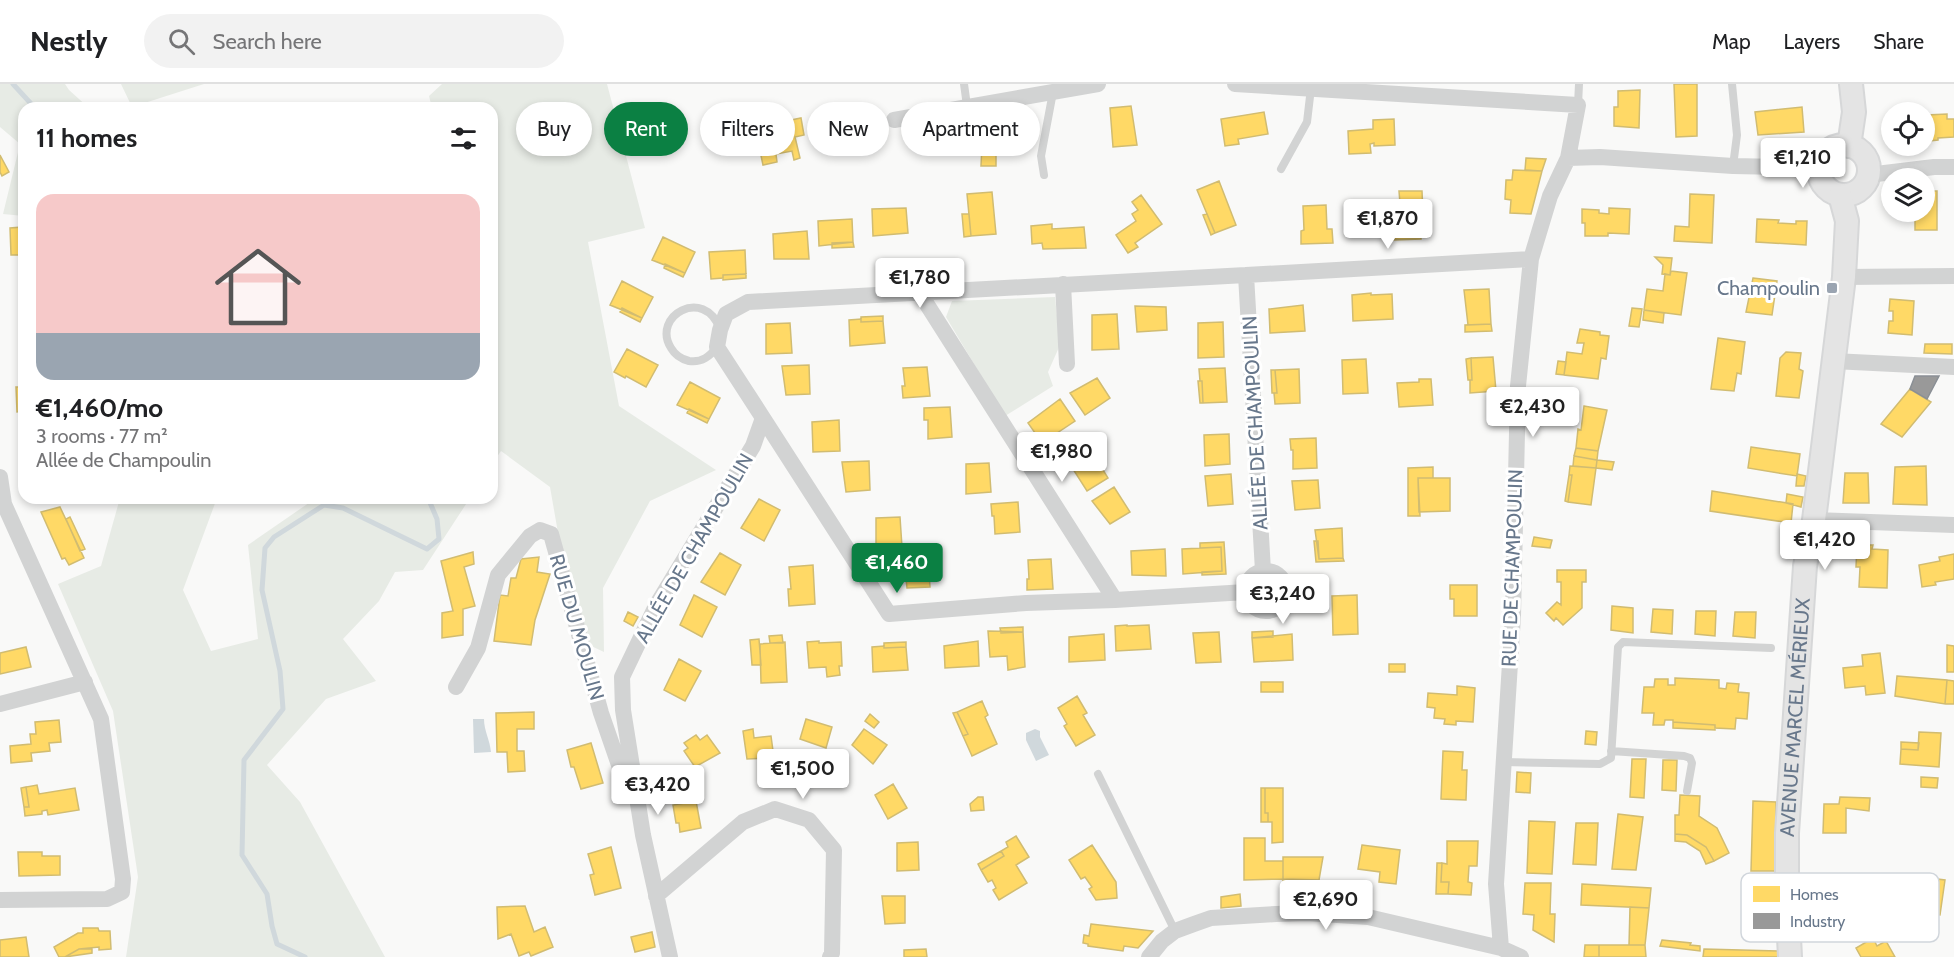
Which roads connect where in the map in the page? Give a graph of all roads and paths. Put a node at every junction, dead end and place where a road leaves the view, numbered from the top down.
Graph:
1 (964, 84) edge
2 (1098, 84) edge
3 (1235, 84) edge
4 (1579, 84) edge
5 (1732, 84) edge
6 (1851, 84) edge
7 (1345, 87) edge
8 (1311, 88) junction
9 (1053, 92) junction
10 (966, 102) edge
11 (992, 102) edge
12 (1578, 105) junction
13 (901, 119) edge
14 (894, 120) dead end
15 (1849, 146) junction
16 (1568, 158) junction
17 (1733, 166) junction
18 (1954, 167) edge
19 (1819, 168) junction
20 (1281, 169) dead end
21 (1044, 175) dead end
22 (1868, 175) junction
23 (1840, 195) junction
24 (1531, 259) junction
25 (1246, 275) junction
26 (1954, 276) edge
27 (1844, 277) junction
28 (1063, 284) junction
29 (919, 292) junction
30 (720, 330) junction
31 (717, 347) junction
32 (1833, 361) junction
33 (1067, 364) dead end
34 (1954, 367) edge
35 (763, 418) junction
36 (0, 477) edge
37 (2, 504) edge
38 (1814, 520) junction
39 (1954, 525) edge
40 (1263, 571) junction
41 (1246, 592) junction
42 (1115, 600) junction
43 (1771, 648) dead end
44 (622, 677) joint
45 (85, 682) junction
46 (456, 687) dead end
47 (0, 704) edge
48 (1611, 751) junction
49 (1504, 762) junction
50 (1098, 774) dead end
51 (1688, 791) dead end
52 (644, 835) junction
53 (1787, 873) edge
54 (656, 896) junction
55 (0, 900) edge
56 (1174, 931) junction
57 (1789, 942) edge
58 (1501, 948) junction
59 (670, 957) edge
60 (830, 957) edge
61 (1149, 957) edge
62 (1521, 957) edge
63 (1790, 957) edge

1 - 10 lane
2 - 9 street
3 - 8 street
4 - 12 lane
5 - 17 lane
6 - 15 main road
7 - 8 street
7 - 12 street
8 - 20 lane
9 - 11 street
9 - 21 lane
12 - 16 street, RUE DE CHAMPOULIN
13 - 14 street
15 - 19 main road
15 - 22 main road
16 - 17 street
16 - 24 street, RUE DE CHAMPOULIN
17 - 19 street
18 - 22 street
19 - 23 main road
22 - 23 main road
23 - 27 main road, AVENUE MARCEL MÉRIEUX
24 - 25 street
24 - 49 street, RUE DE CHAMPOULIN
25 - 28 street
25 - 40 street, ALLÉE DE CHAMPOULIN
26 - 27 street
27 - 32 main road, AVENUE MARCEL MÉRIEUX
28 - 29 street
28 - 33 street
29 - 30 street
29 - 42 street
30 - 31 street
30 - 31 lane
31 - 35 street, ALLÉE DE CHAMPOULIN
32 - 34 street
32 - 38 main road, AVENUE MARCEL MÉRIEUX
35 - 42 street, ALLÉE DE CHAMPOULIN
35 - 44 street, ALLÉE DE CHAMPOULIN
36 - 37 street
37 - 45 street
38 - 39 street
38 - 53 main road, AVENUE MARCEL MÉRIEUX
40 - 41 street
40 - 41 street
41 - 42 street, ALLÉE DE CHAMPOULIN
43 - 48 lane
44 - 52 street, RUE DU MOULIN
45 - 47 street
45 - 55 street
46 - 52 street, RUE DU MOULIN
48 - 49 lane
48 - 51 lane
49 - 58 street, RUE DE CHAMPOULIN
50 - 56 lane
52 - 54 street, RUE DU MOULIN
54 - 59 street, RUE DU MOULIN
54 - 60 street
56 - 58 street
56 - 61 street
57 - 63 main road, AVENUE MARCEL MÉRIEUX
58 - 62 street

